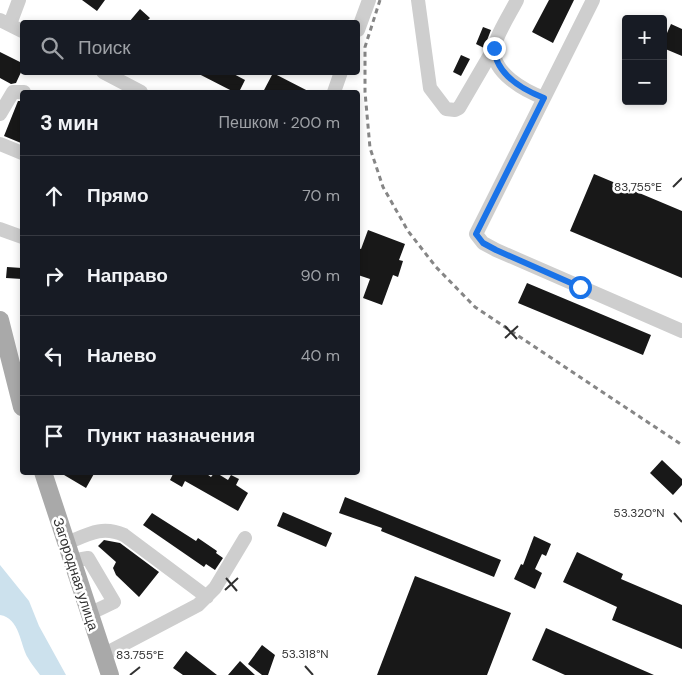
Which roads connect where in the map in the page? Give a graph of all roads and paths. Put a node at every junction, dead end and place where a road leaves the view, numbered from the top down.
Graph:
1 (19, 0) edge
2 (369, 0) edge
3 (418, 0) edge
4 (517, 0) edge
5 (593, 0) edge
6 (5, 22) edge
7 (360, 25) edge
8 (20, 30) edge
9 (494, 48) junction
10 (109, 75) edge
11 (340, 75) edge
12 (137, 90) edge
13 (335, 90) edge
14 (20, 92) edge
15 (544, 98) junction
16 (0, 114) edge
17 (0, 144) edge
18 (20, 152) edge
19 (0, 230) edge
20 (20, 236) edge
21 (0, 320) edge
22 (682, 331) edge
23 (20, 391) edge
24 (44, 475) edge
25 (245, 538) dead end
26 (66, 544) junction
27 (71, 561) junction
28 (207, 597) junction
29 (89, 614) junction
30 (103, 655) junction
31 (110, 675) edge

1 - 6 street
2 - 7 street
3 - 9 street
4 - 9 street
5 - 15 street
6 - 8 street
9 - 15 street
10 - 12 street
11 - 13 street
14 - 16 street
15 - 22 street
17 - 18 street
19 - 20 street
21 - 23 main road
24 - 26 main road, Загородная улица
25 - 28 street
26 - 27 main road, Загородная улица
26 - 28 street
27 - 29 main road, Загородная улица
27 - 29 street
28 - 30 street
29 - 30 main road, Загородная улица
30 - 31 main road, Загородная улица

